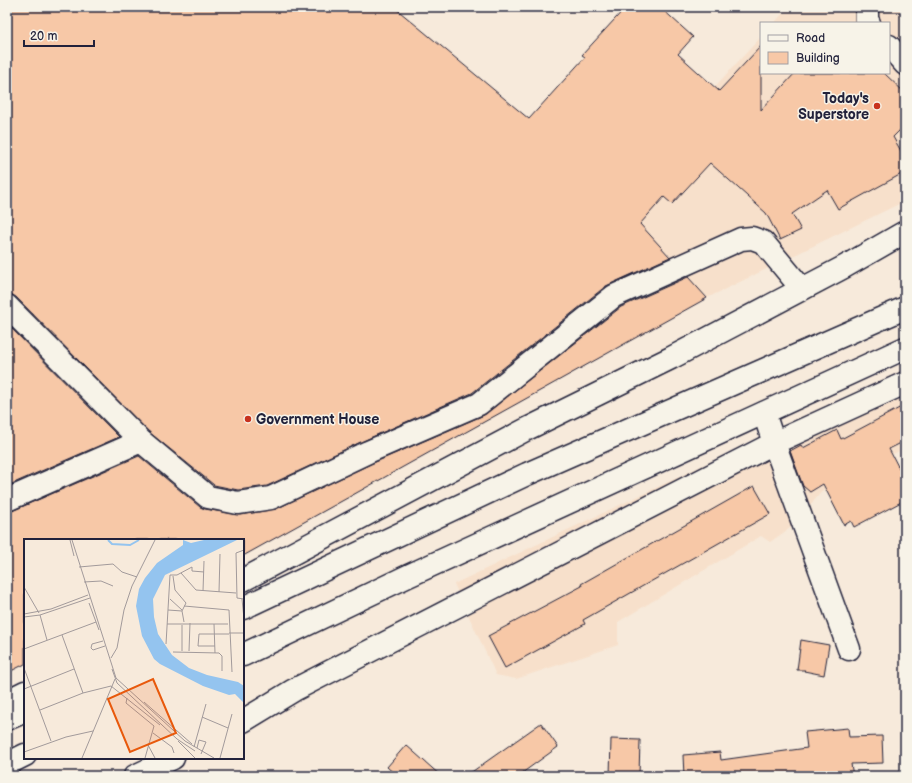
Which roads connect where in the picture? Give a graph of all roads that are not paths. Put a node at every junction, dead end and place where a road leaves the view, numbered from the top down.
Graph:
1 (867, 7) edge
2 (868, 22) edge
3 (890, 47) edge
4 (905, 64) edge
5 (905, 232) edge
6 (802, 289) junction
7 (7, 306) edge
8 (905, 308) edge
9 (905, 348) edge
10 (905, 383) edge
11 (764, 413) junction
12 (142, 441) junction
13 (774, 443) junction
14 (7, 500) edge
15 (244, 579) edge
16 (244, 608) edge
17 (849, 650) dead end
18 (244, 655) edge
19 (24, 692) edge
20 (7, 701) edge
21 (24, 711) edge
22 (7, 719) edge
23 (244, 720) edge
24 (24, 756) edge
25 (171, 759) edge
26 (7, 764) edge
27 (135, 776) edge

1 - 2 street
3 - 4 street
5 - 6 street
6 - 12 street
6 - 15 street
7 - 12 street
8 - 16 street
9 - 11 street
10 - 13 street
11 - 13 street
11 - 18 street
12 - 14 street
13 - 17 street
13 - 23 street
19 - 20 street
21 - 22 street
24 - 26 street
25 - 27 street

